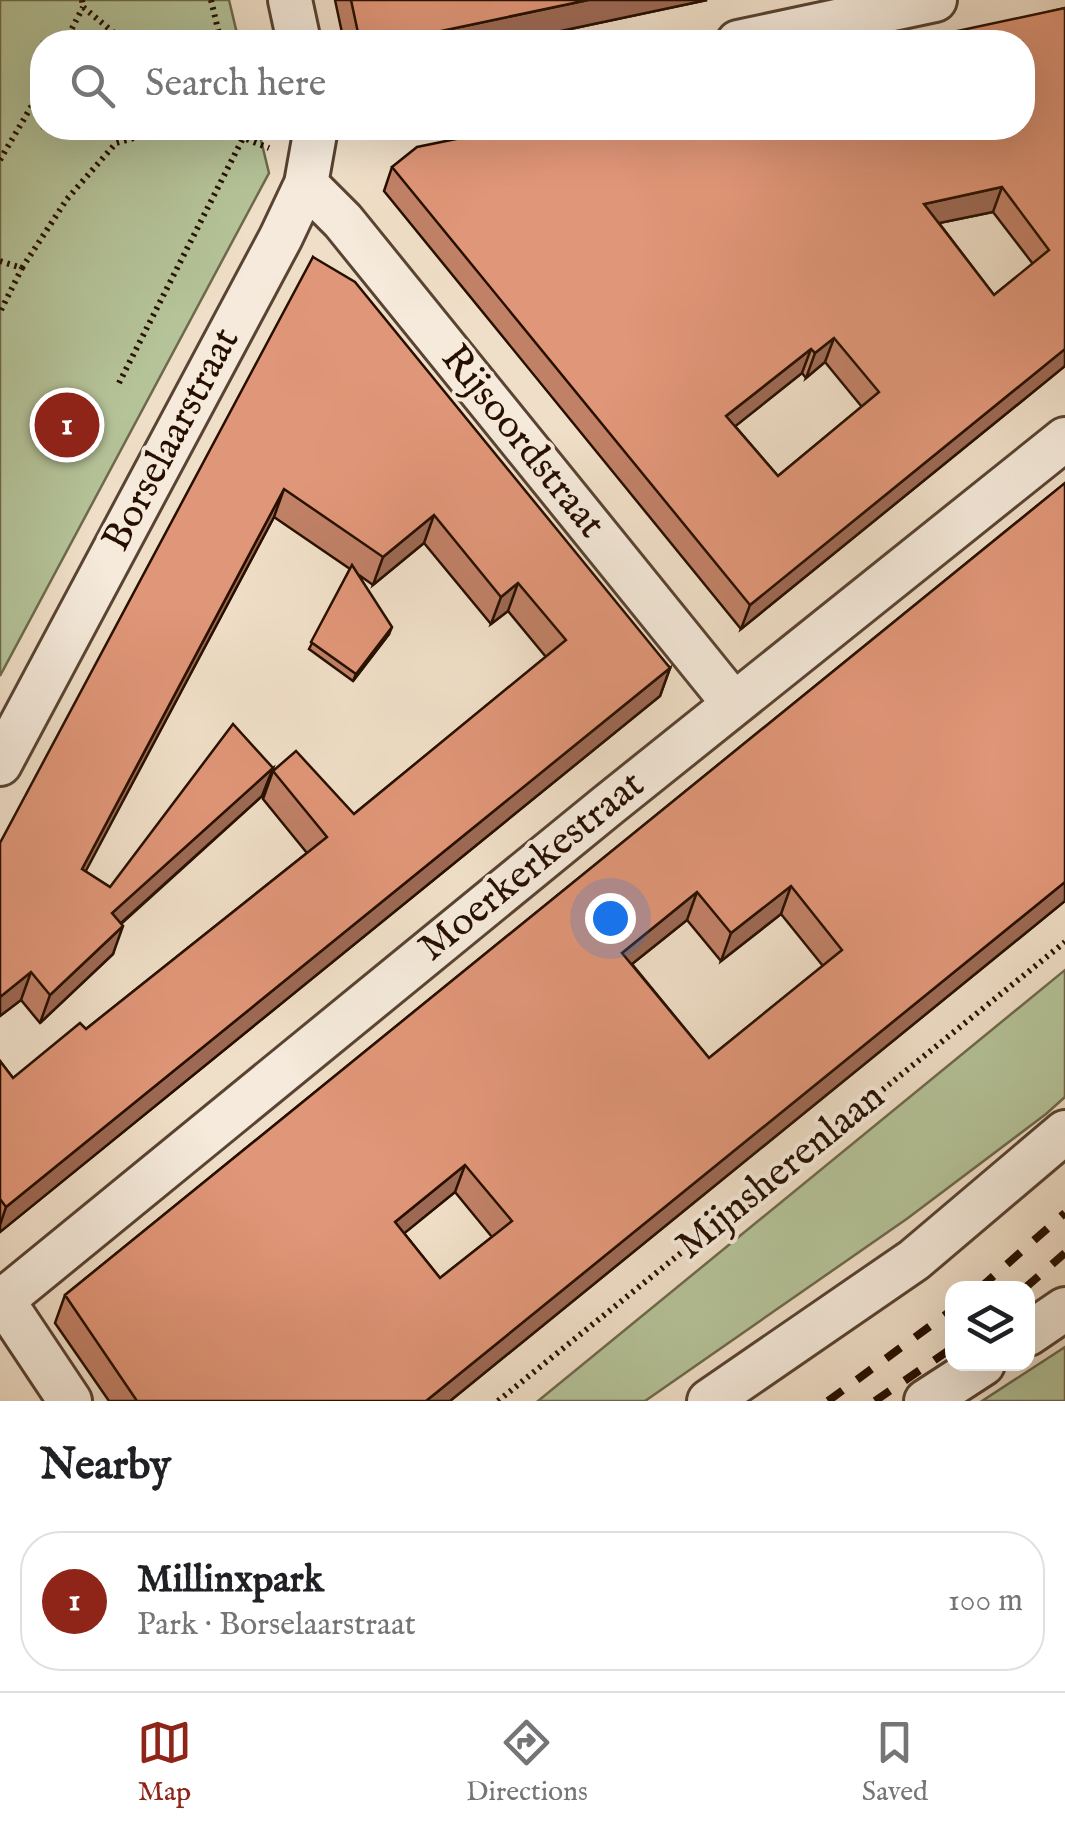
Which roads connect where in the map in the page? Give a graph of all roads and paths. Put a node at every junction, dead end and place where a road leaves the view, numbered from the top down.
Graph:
1 (210, 0) edge
2 (290, 0) edge
3 (934, 0) edge
4 (82, 3) edge
5 (70, 30) edge
6 (112, 30) edge
7 (217, 30) edge
8 (296, 30) edge
9 (794, 30) edge
10 (30, 109) edge
11 (127, 140) edge
12 (242, 140) edge
13 (321, 140) edge
14 (0, 160) edge
15 (306, 184) junction
16 (0, 261) edge
17 (22, 268) junction
18 (0, 312) edge
19 (119, 383) dead end
20 (1065, 439) edge
21 (734, 704) junction
22 (0, 764) edge
23 (1065, 942) edge
24 (1065, 1132) edge
25 (2, 1298) edge
26 (1065, 1309) edge
27 (1035, 1329) edge
28 (972, 1371) edge
29 (70, 1401) edge
30 (498, 1401) edge
31 (709, 1401) edge
32 (926, 1401) edge

1 - 7 path
2 - 8 street
3 - 9 street
4 - 5 path
4 - 6 path
10 - 14 path
11 - 17 path
12 - 19 path
13 - 15 street, Borselaarstraat
15 - 21 street, Rijsoordstraat
15 - 22 street, Borselaarstraat
16 - 17 path
17 - 18 path
20 - 21 street, Moerkerkestraat
21 - 25 street, Moerkerkestraat
23 - 30 path, Mijnsherenlaan
24 - 31 street
25 - 29 street
26 - 27 street
28 - 32 street

